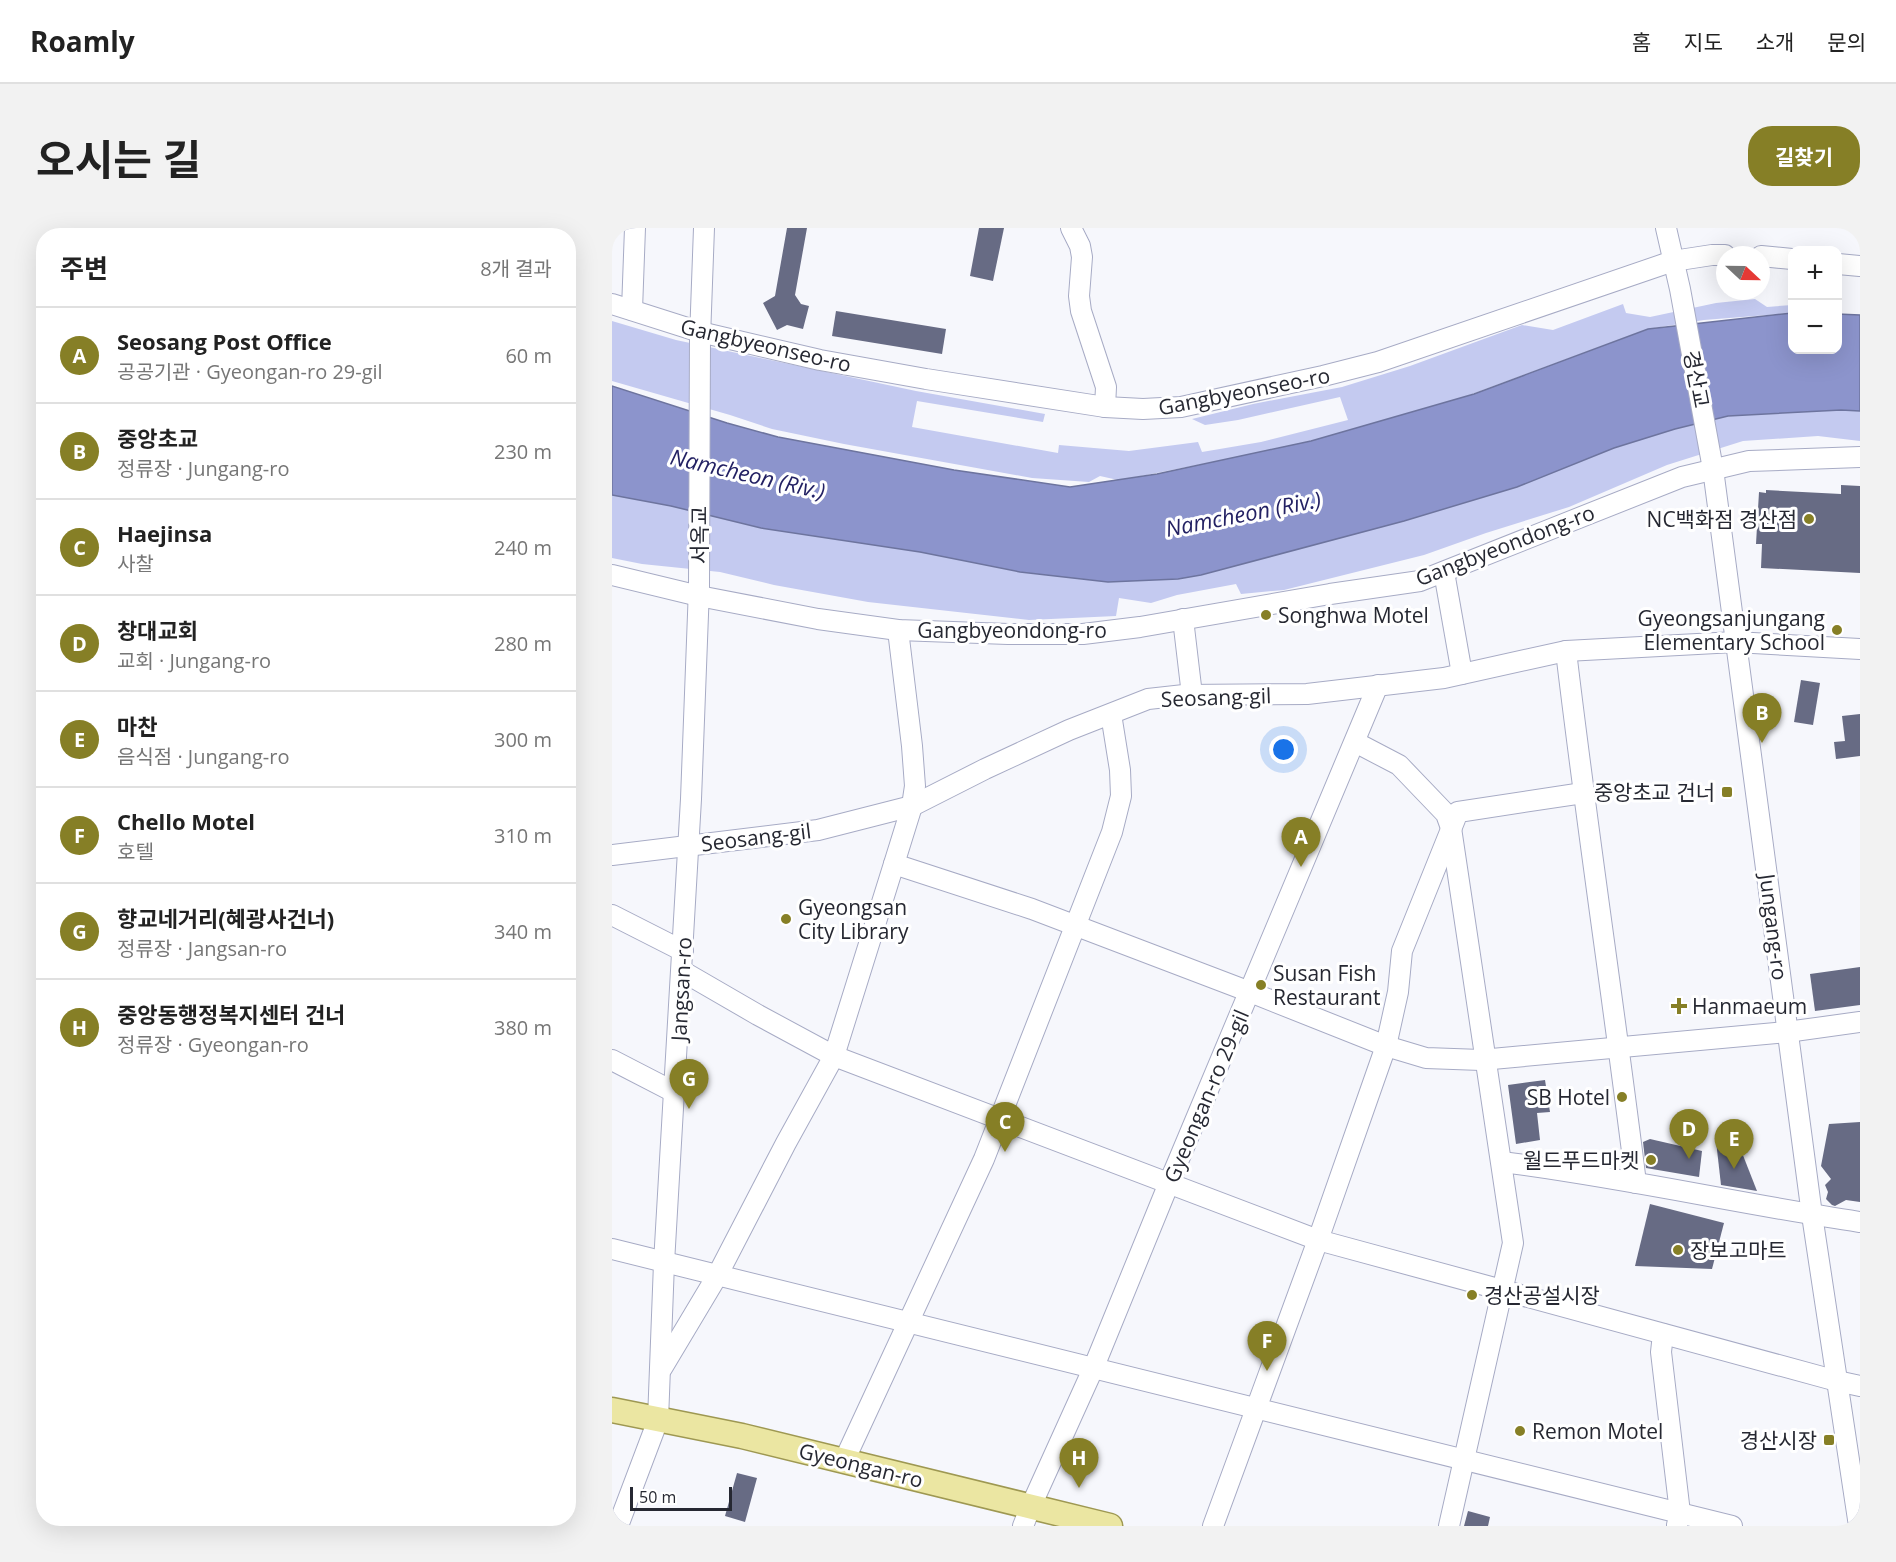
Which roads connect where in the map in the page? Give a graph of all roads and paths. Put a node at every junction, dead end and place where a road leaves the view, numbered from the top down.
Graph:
1 (634, 228) edge
2 (704, 228) edge
3 (1071, 228) edge
4 (1666, 228) edge
5 (1716, 255) edge
6 (1770, 257) edge
7 (1788, 259) edge
8 (1674, 261) junction
9 (1842, 264) edge
10 (1860, 266) edge
11 (612, 304) edge
12 (632, 310) junction
13 (700, 335) junction
14 (1105, 407) junction
15 (1860, 457) edge
16 (1713, 469) junction
17 (1444, 572) junction
18 (612, 575) edge
19 (699, 592) junction
20 (1183, 619) junction
21 (898, 630) junction
22 (1735, 642) junction
23 (1860, 650) edge
24 (1566, 651) junction
25 (1462, 674) junction
26 (1378, 685) junction
27 (1192, 695) junction
28 (1111, 714) junction
29 (1355, 742) junction
30 (1583, 793) junction
31 (912, 806) junction
32 (1451, 828) junction
33 (689, 845) junction
34 (612, 855) edge
35 (894, 864) junction
36 (612, 915) edge
37 (1075, 927) junction
38 (683, 951) junction
39 (682, 971) junction
40 (1250, 992) junction
41 (1860, 1022) edge
42 (1787, 1032) junction
43 (1386, 1046) junction
44 (1619, 1047) junction
45 (834, 1056) junction
46 (1486, 1059) junction
47 (612, 1060) edge
48 (674, 1092) junction
49 (1000, 1118) junction
50 (1502, 1162) junction
51 (1169, 1183) junction
52 (1636, 1183) junction
53 (1812, 1215) junction
54 (1860, 1221) edge
55 (1318, 1240) junction
56 (612, 1249) edge
57 (664, 1263) junction
58 (717, 1276) junction
59 (1504, 1291) junction
60 (908, 1323) junction
61 (1663, 1334) junction
62 (1093, 1369) junction
63 (661, 1370) junction
64 (1837, 1382) junction
65 (1860, 1386) edge
66 (1257, 1409) junction
67 (612, 1410) edge
68 (658, 1420) junction
69 (1464, 1460) junction
70 (844, 1461) junction
71 (1027, 1516) edge
72 (1678, 1520) edge
73 (618, 1526) edge
74 (1110, 1526) edge
75 (1213, 1526) edge
76 (1449, 1526) edge
77 (1732, 1526) edge
78 (1859, 1526) edge

1 - 12 street
2 - 13 street
3 - 14 street
4 - 8 street
5 - 8 street, Gangbyeonseo-ro
6 - 7 street
8 - 14 street, Gangbyeonseo-ro
8 - 16 street, 경산교
9 - 10 street
11 - 12 street, Gangbyeonseo-ro
12 - 13 street, Gangbyeonseo-ro
13 - 14 street, Gangbyeonseo-ro
13 - 19 street, 서옥교
15 - 16 street, Gangbyeondong-ro
16 - 17 street, Gangbyeondong-ro
16 - 22 street, Jungang-ro
17 - 20 street, Gangbyeondong-ro
17 - 25 street
18 - 19 street, Gangbyeondong-ro
19 - 21 street, Gangbyeondong-ro
19 - 33 street, Jangsan-ro
20 - 21 street, Gangbyeondong-ro
20 - 27 street
21 - 31 street
22 - 23 street, Seosang-gil
22 - 24 street, Seosang-gil
22 - 42 street, Jungang-ro
24 - 25 street, Seosang-gil
24 - 30 street
25 - 26 street, Seosang-gil
26 - 27 street, Seosang-gil
26 - 29 street, Gyeongan-ro 29-gil
27 - 28 street, Seosang-gil
28 - 31 street, Seosang-gil
28 - 37 street
29 - 32 street
29 - 40 street, Gyeongan-ro 29-gil
30 - 32 street
30 - 44 street
31 - 33 street, Seosang-gil
31 - 35 street
32 - 43 street
32 - 46 street
33 - 34 street, Seosang-gil
33 - 38 street, Jangsan-ro
35 - 37 street
35 - 45 street
36 - 38 street
37 - 40 street
37 - 49 street
38 - 39 street, Jangsan-ro
39 - 45 street
39 - 48 street, Jangsan-ro
40 - 43 street
40 - 51 street, Gyeongan-ro 29-gil
41 - 42 street
42 - 44 street
42 - 53 street, Jungang-ro
43 - 46 street
43 - 55 street
44 - 46 street
44 - 52 street
45 - 49 street
45 - 58 street
46 - 50 street
47 - 48 street
48 - 57 street, Jangsan-ro
49 - 51 street
49 - 60 street
50 - 52 street
50 - 59 street
51 - 55 street
51 - 62 street, Gyeongan-ro 29-gil
52 - 53 street
53 - 54 street
53 - 64 street, Jungang-ro
55 - 59 street
55 - 66 street
56 - 57 street
57 - 58 street
57 - 63 street, Jangsan-ro
58 - 60 street
58 - 63 street
59 - 61 street
59 - 69 street
60 - 62 street
60 - 70 street
61 - 64 street
61 - 72 street
62 - 66 street
62 - 71 street, Gyeongan-ro 29-gil
63 - 68 street, Jangsan-ro
64 - 65 street
64 - 78 street, Jungang-ro
66 - 69 street
66 - 75 street
67 - 68 main road, Gyeongan-ro
68 - 70 main road, Gyeongan-ro
68 - 73 street, Jangsan-ro
69 - 72 street
69 - 76 street
70 - 71 main road, Gyeongan-ro
71 - 74 main road, Gyeongan-ro
72 - 77 street

